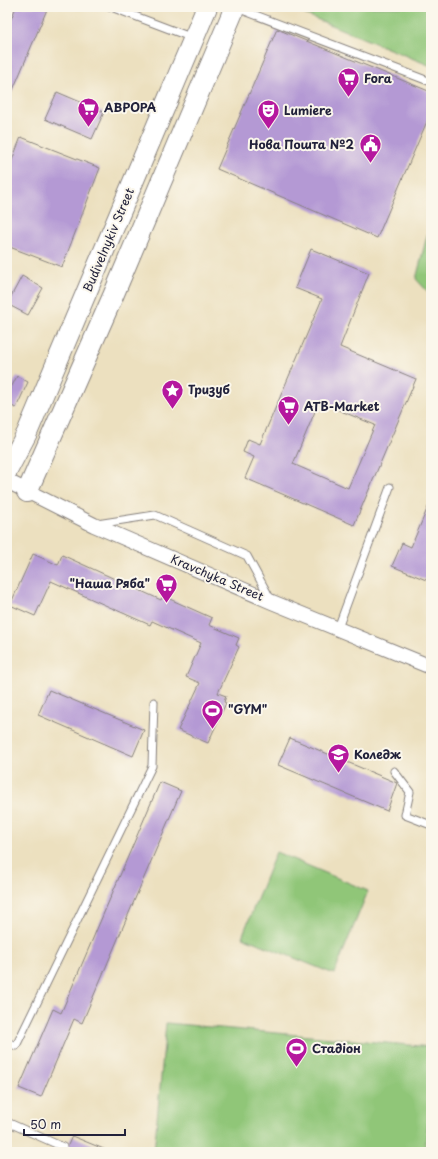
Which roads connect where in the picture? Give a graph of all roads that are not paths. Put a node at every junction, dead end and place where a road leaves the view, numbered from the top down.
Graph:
1 (111, 7) edge
2 (207, 7) edge
3 (235, 7) edge
4 (193, 38) junction
5 (431, 82) edge
6 (145, 154) junction
7 (168, 163) junction
8 (7, 472) edge
9 (7, 481) edge
10 (390, 487) dead end
11 (27, 492) junction
12 (94, 525) junction
13 (272, 602) junction
14 (338, 628) junction
15 (431, 667) edge
16 (154, 702) dead end
17 (394, 771) dead end
18 (431, 825) edge
19 (7, 1042) edge
20 (7, 1122) edge
21 (63, 1147) dead end

1 - 4 lane
2 - 4 street, Budivelnykiv Street
3 - 5 lane
3 - 7 street
4 - 6 street, Budivelnykiv Street
6 - 7 street
6 - 8 street, Budivelnykiv Street
7 - 11 street
9 - 11 street, Kravchyka Street
10 - 14 lane
11 - 12 street, Kravchyka Street
12 - 13 street, Kravchyka Street
12 - 13 lane
13 - 14 street, Kravchyka Street
14 - 15 street, Kravchyka Street
16 - 19 lane
17 - 18 lane
20 - 21 lane

